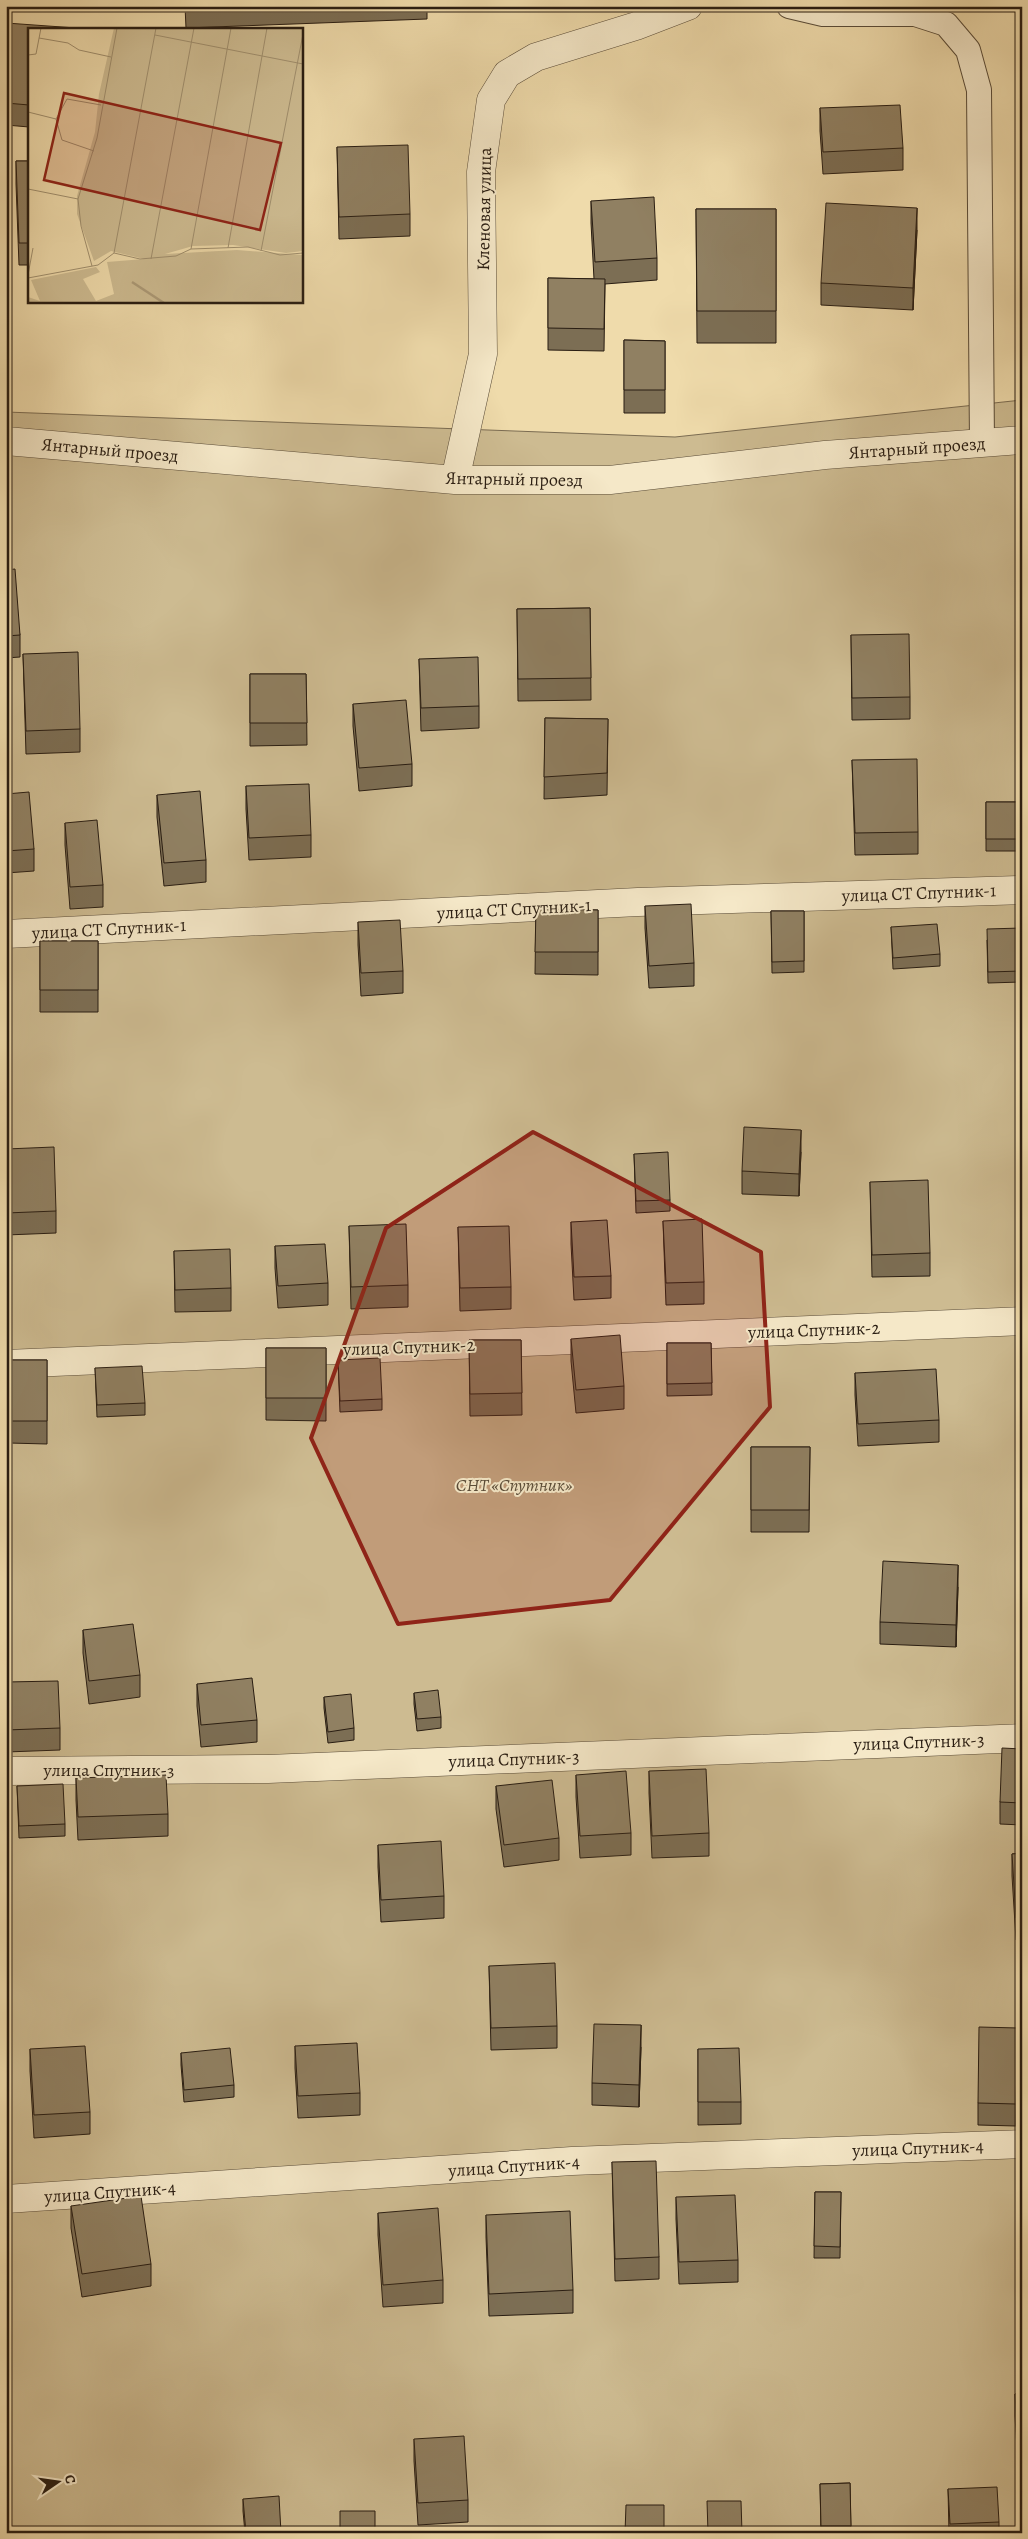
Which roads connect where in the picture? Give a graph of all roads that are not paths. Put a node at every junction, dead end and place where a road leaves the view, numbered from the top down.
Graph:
1 (688, 6) edge
2 (789, 6) edge
3 (1022, 440) edge
4 (6, 441) edge
5 (982, 443) junction
6 (455, 480) junction
7 (1022, 890) edge
8 (6, 934) edge
9 (1022, 1322) edge
10 (6, 1364) edge
11 (1022, 1738) edge
12 (6, 1771) edge
13 (1022, 2144) edge
14 (6, 2199) edge

1 - 6 street, Кленовая улица
2 - 5 lane
3 - 5 street, Янтарный проезд
4 - 6 street, Янтарный проезд
5 - 6 street, Янтарный проезд
7 - 8 street, улица СТ Спутник-1
9 - 10 street, улица Спутник-2
11 - 12 street, улица Спутник-3
13 - 14 street, улица Спутник-4

